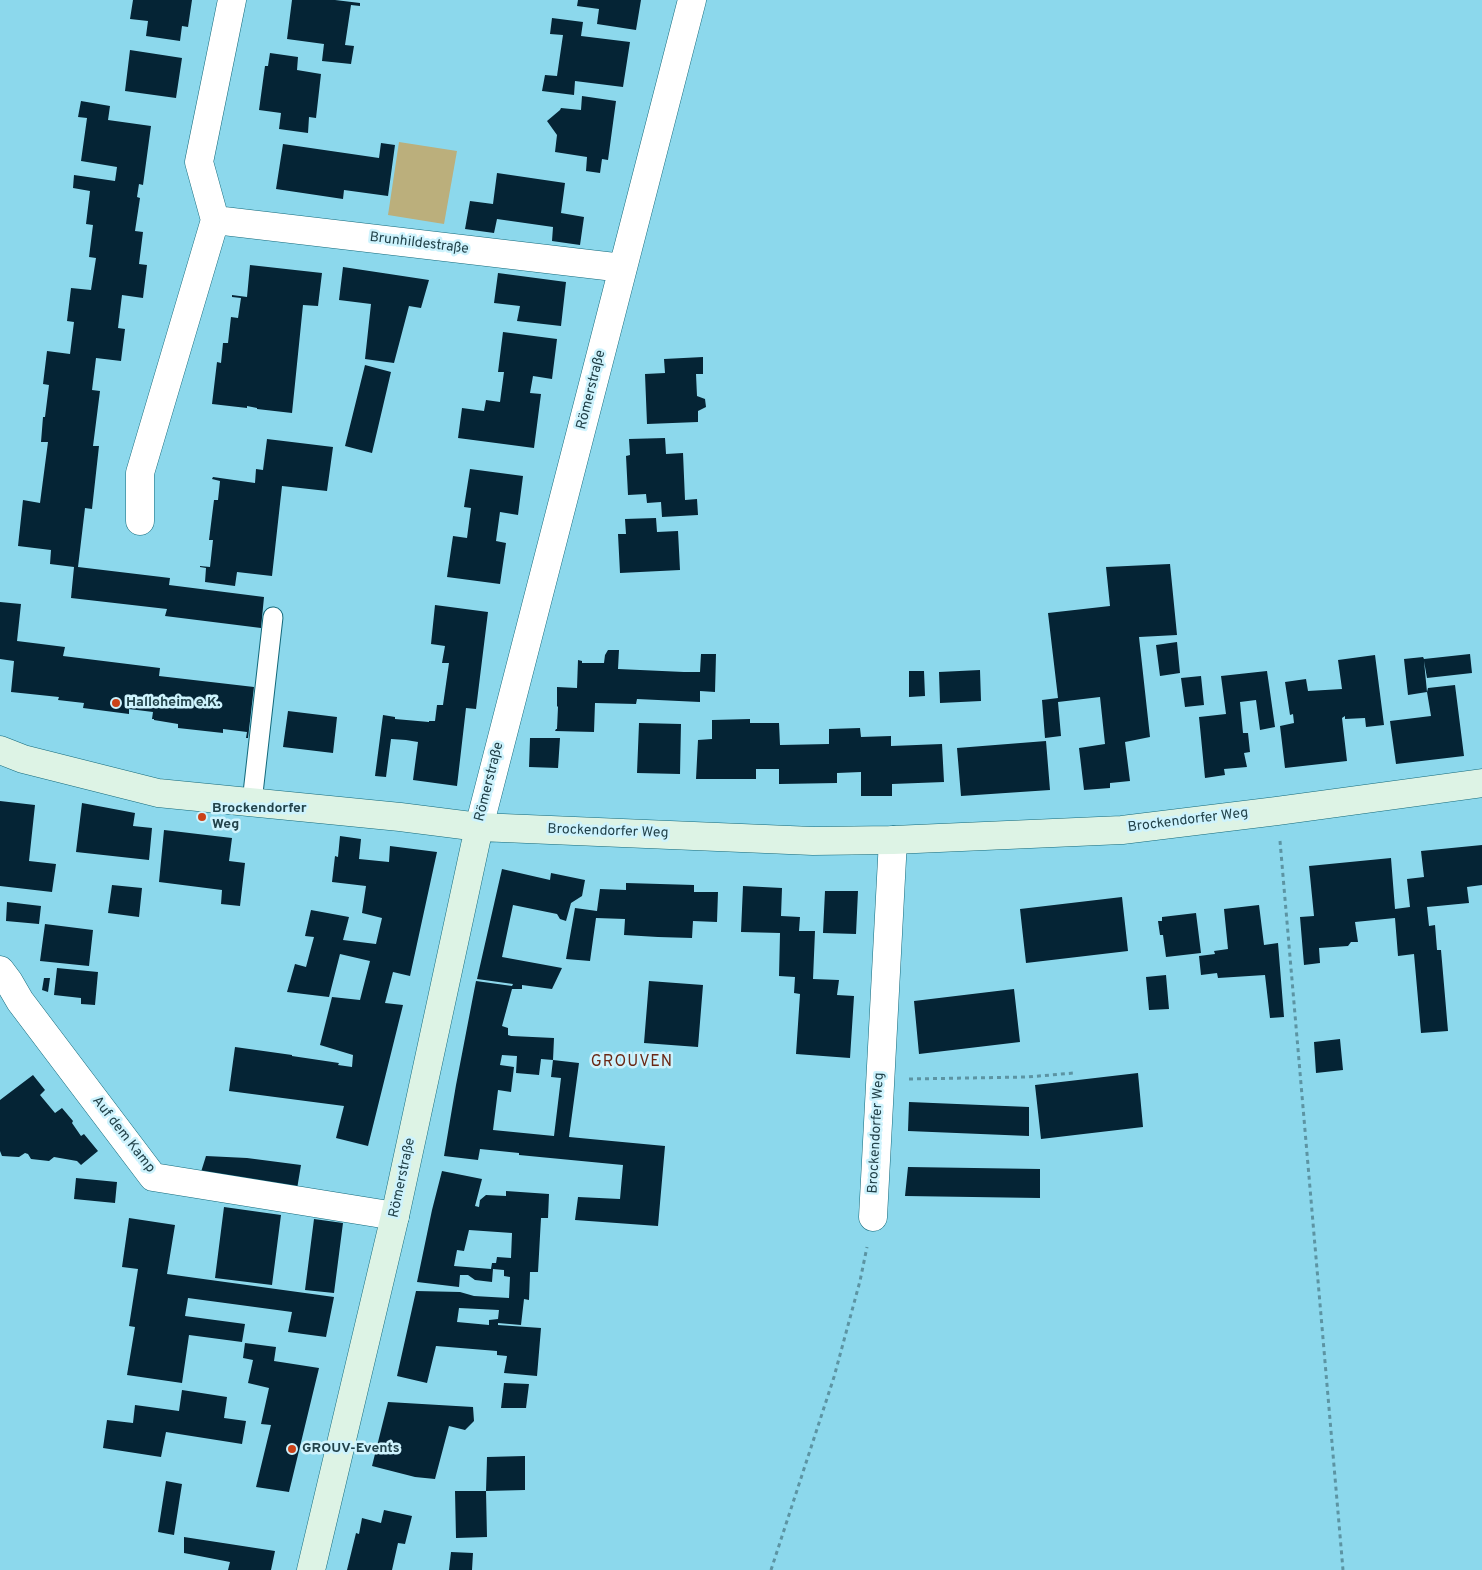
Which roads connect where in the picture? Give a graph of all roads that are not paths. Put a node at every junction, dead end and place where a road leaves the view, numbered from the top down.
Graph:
1 (232, 0) edge
2 (692, 0) edge
3 (215, 220) junction
4 (623, 268) junction
5 (140, 521) dead end
6 (273, 617) dead end
7 (0, 750) edge
8 (1482, 783) edge
9 (252, 802) junction
10 (479, 827) junction
11 (893, 840) junction
12 (3, 982) edge
13 (395, 1216) junction
14 (873, 1217) road end
15 (311, 1570) edge

1 - 3 street
2 - 4 street, Römerstraße
3 - 4 street, Brunhildestraße
3 - 5 street
4 - 10 street, Römerstraße
6 - 9 lane
7 - 9 street, Brockendorfer Weg
8 - 11 street, Brockendorfer Weg
9 - 10 street, Brockendorfer Weg
10 - 11 street, Brockendorfer Weg
10 - 13 street, Römerstraße
11 - 14 street, Brockendorfer Weg
12 - 13 street, Auf dem Kamp
13 - 15 street, Römerstraße

